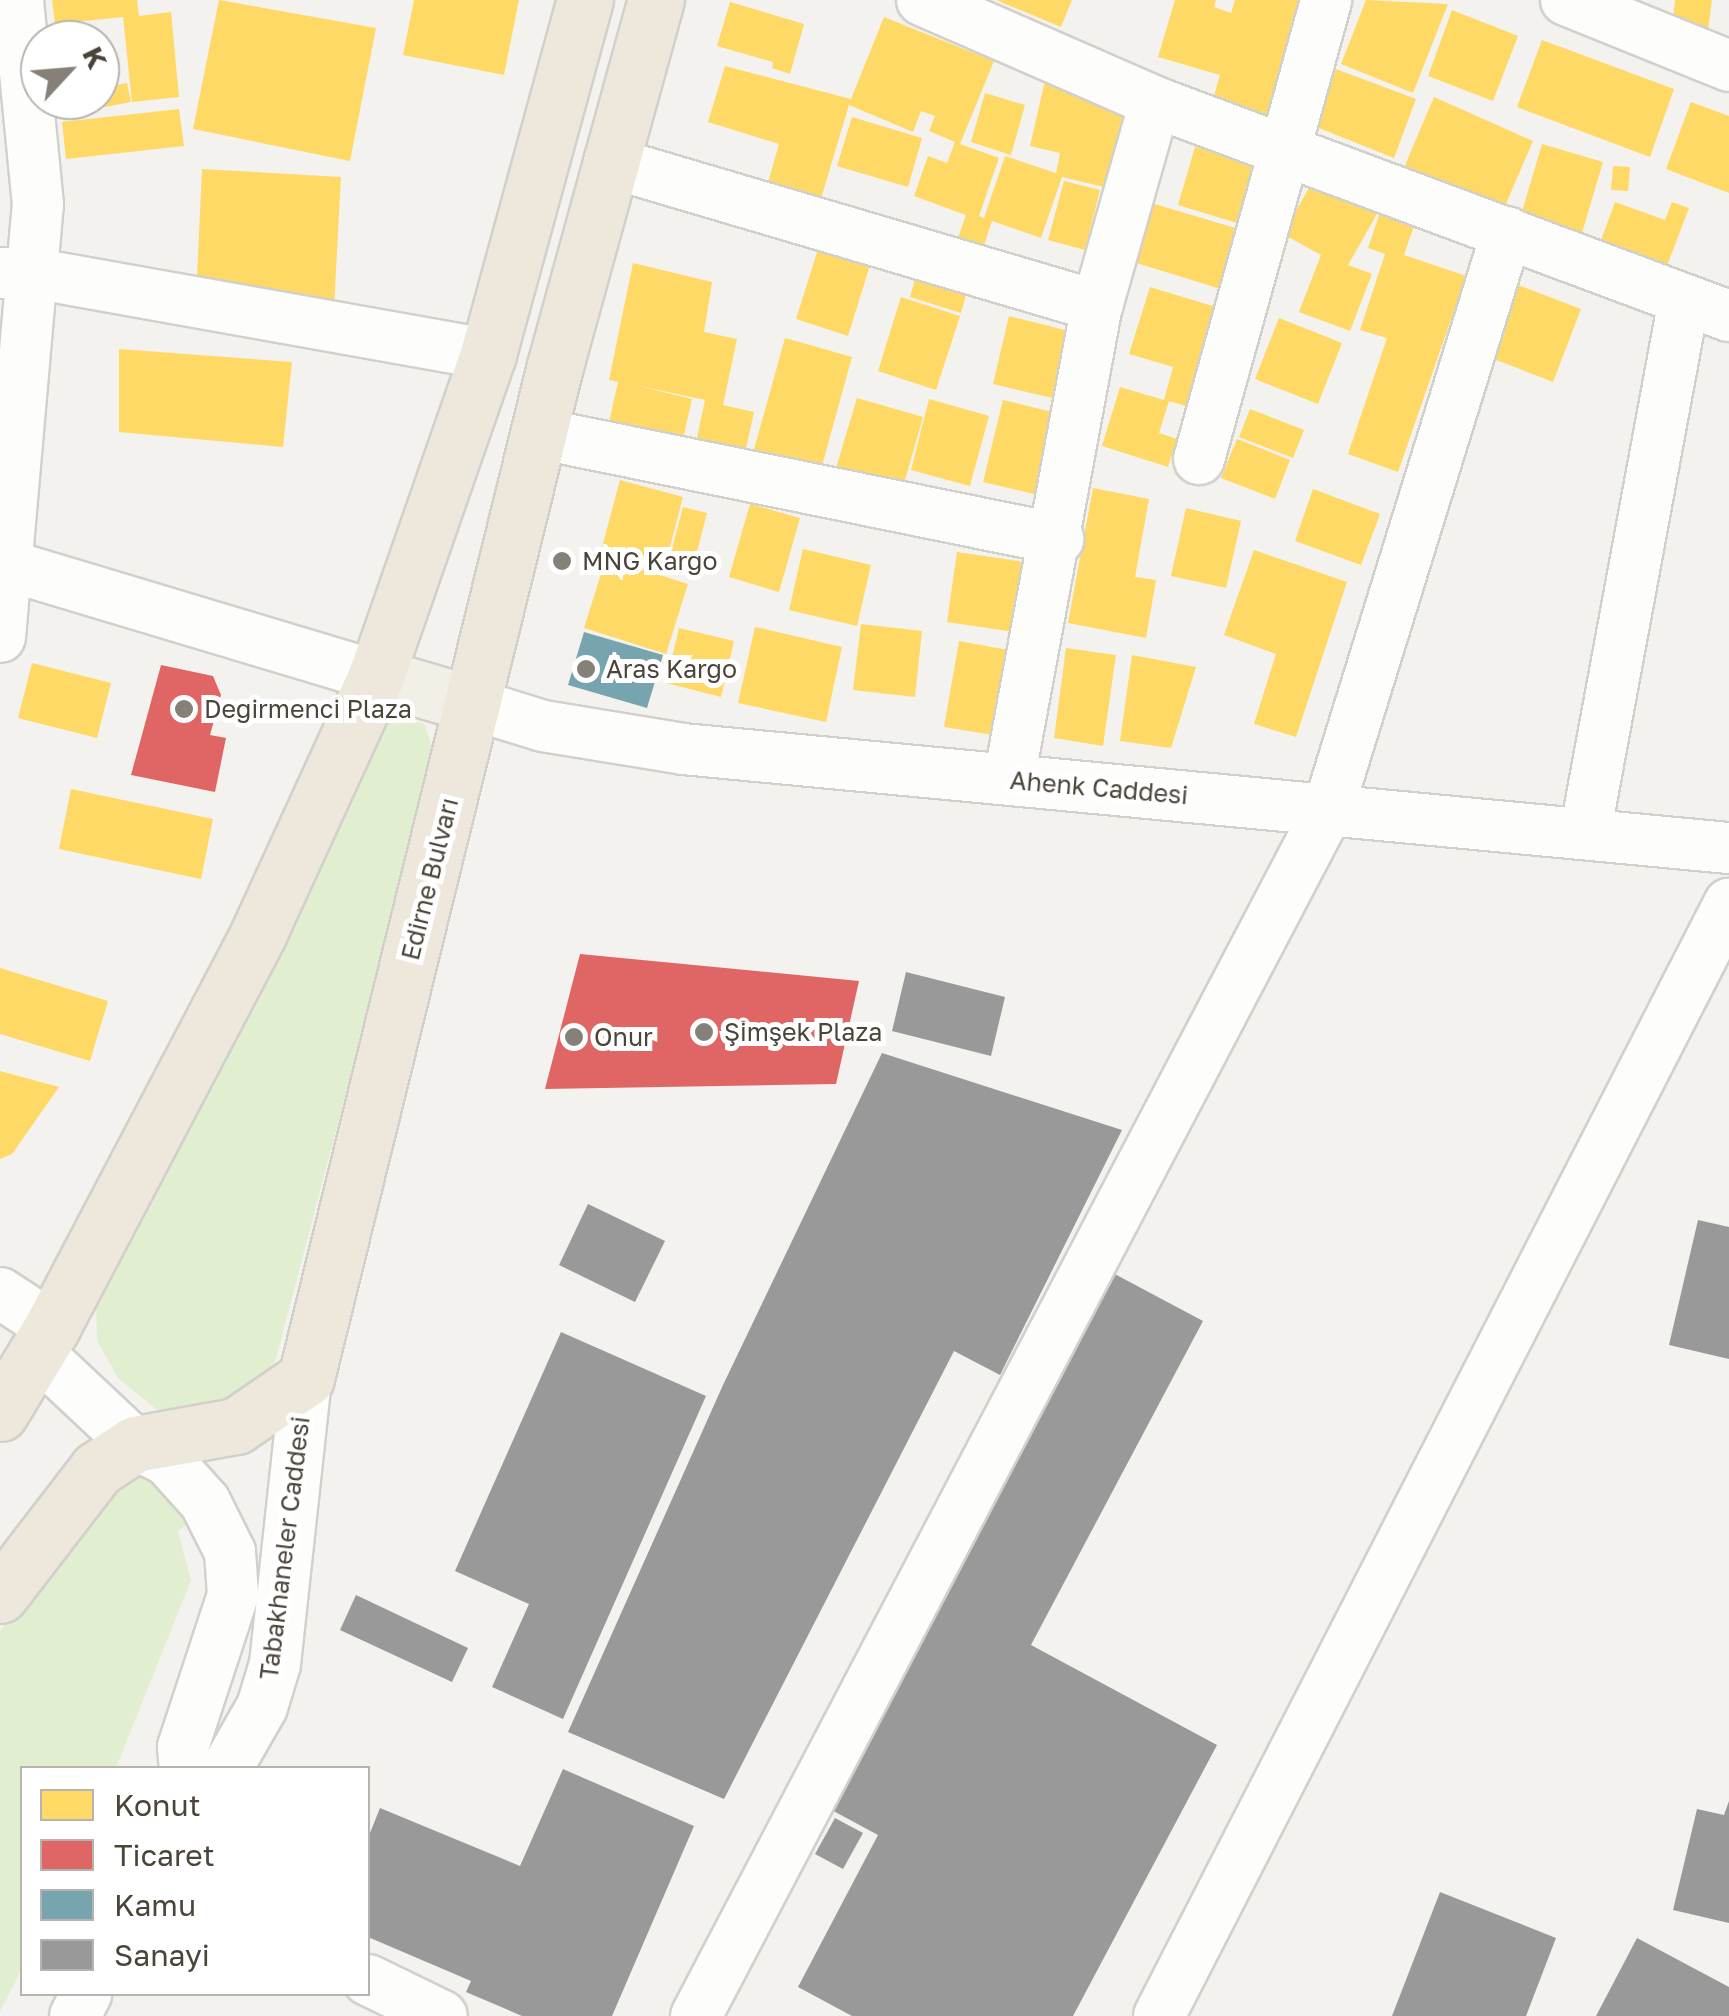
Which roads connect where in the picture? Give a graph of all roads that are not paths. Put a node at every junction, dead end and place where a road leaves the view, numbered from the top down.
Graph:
1 (18, 0) edge
2 (585, 0) edge
3 (656, 0) edge
4 (922, 0) edge
5 (1326, 0) edge
6 (1566, 0) edge
7 (1729, 66) edge
8 (1154, 102) junction
9 (1284, 146) junction
10 (609, 162) junction
11 (1507, 232) junction
12 (16, 273) edge
13 (1098, 306) junction
14 (1707, 308) edge
15 (488, 354) junction
16 (542, 434) junction
17 (1199, 460) dead end
18 (1058, 539) junction
19 (3, 562) edge
20 (0, 637) edge
21 (376, 676) junction
22 (472, 704) junction
23 (1010, 780) junction
24 (1328, 810) junction
25 (1585, 834) junction
26 (1729, 848) edge
27 (1729, 904) edge
28 (0, 1294) edge
29 (45, 1340) junction
30 (306, 1378) junction
31 (0, 1412) edge
32 (135, 1444) junction
33 (230, 1552) junction
34 (283, 1560) junction
35 (0, 1595) edge
36 (184, 1766) edge
37 (227, 1766) edge
38 (370, 1981) edge
39 (442, 2016) edge
40 (696, 2016) edge
41 (1159, 2016) edge

1 - 12 street
2 - 15 highway
3 - 10 highway, Edirne Bulvarı
4 - 8 street
5 - 9 street
6 - 7 street
8 - 9 street
8 - 13 street
9 - 11 street
9 - 17 street
10 - 13 street
10 - 16 highway, Edirne Bulvarı
11 - 14 street
11 - 24 street
12 - 15 street
12 - 19 street
13 - 18 street
14 - 25 street
15 - 21 highway
16 - 18 street
16 - 22 highway, Edirne Bulvarı
18 - 23 street
19 - 20 street
19 - 21 street
21 - 22 main road
21 - 29 highway
22 - 23 street, Ahenk Caddesi
22 - 30 highway, Edirne Bulvarı
23 - 24 street, Ahenk Caddesi
24 - 25 street, Ahenk Caddesi
24 - 40 street
25 - 26 street, Ahenk Caddesi
27 - 41 street
28 - 29 street
29 - 31 highway
29 - 32 street
30 - 32 highway
30 - 34 street, Tabakhaneler Caddesi
32 - 33 street
32 - 35 highway
33 - 34 street
33 - 36 street, Tabakhaneler Caddesi
34 - 37 street, Tabakhaneler Caddesi
38 - 39 street

